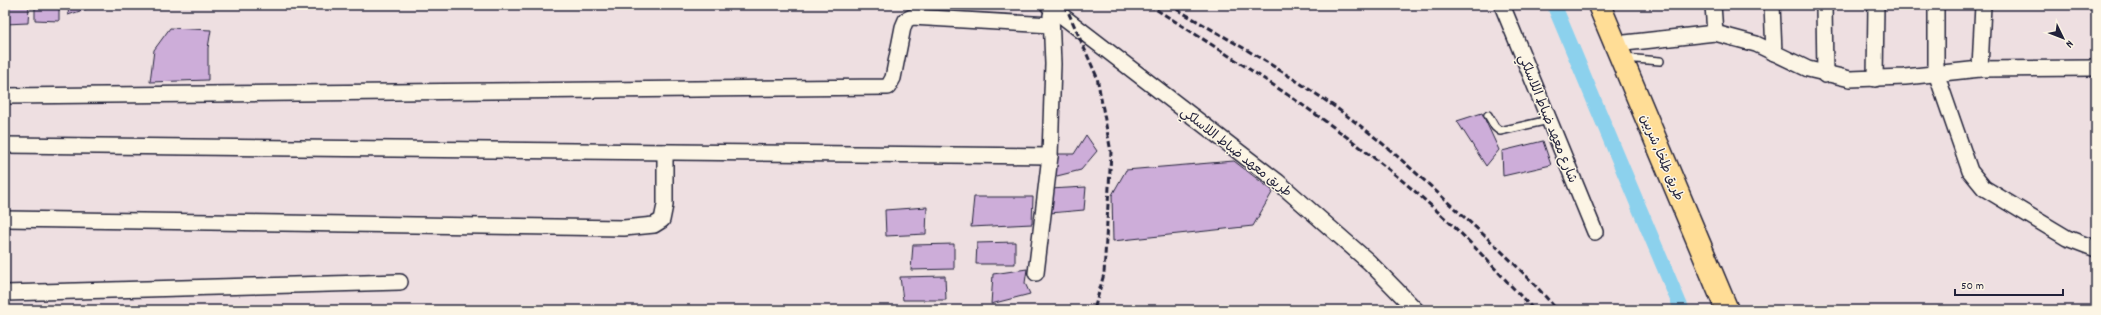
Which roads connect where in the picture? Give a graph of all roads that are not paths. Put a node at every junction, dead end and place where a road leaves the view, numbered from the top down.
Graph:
1 (1502, 5) edge
2 (1600, 5) edge
3 (1713, 5) edge
4 (1772, 5) edge
5 (1824, 5) edge
6 (1876, 5) edge
7 (1936, 5) edge
8 (1983, 5) edge
9 (1049, 6) edge
10 (1051, 25) junction
11 (1715, 33) junction
12 (1619, 51) junction
13 (1774, 53) junction
14 (1660, 61) dead end
15 (2096, 68) edge
16 (1980, 69) junction
17 (1936, 73) junction
18 (1825, 75) junction
19 (1875, 79) junction
20 (5, 96) edge
21 (1488, 115) dead end
22 (1549, 120) junction
23 (5, 145) edge
24 (665, 152) junction
25 (1050, 156) junction
26 (5, 219) edge
27 (1595, 232) dead end
28 (2096, 249) edge
29 (1036, 273) dead end
30 (400, 282) dead end
31 (5, 292) edge
32 (1416, 310) edge
33 (1727, 310) edge

1 - 22 street, شارع معهد ضباط اللاسلكي
2 - 12 main road, طريق طلخا, شربين
3 - 11 street
4 - 13 street
5 - 18 street
6 - 19 street
7 - 17 street
8 - 16 street
9 - 10 street
9 - 32 street, طريق معهد ضباط اللاسلكي
10 - 20 street
10 - 25 street
11 - 12 street
11 - 13 street
12 - 14 lane
12 - 33 main road, طريق طلخا, شربين
13 - 18 street
15 - 16 street
16 - 17 street
17 - 19 street
17 - 28 street
18 - 19 street
21 - 22 lane
22 - 27 street, شارع معهد ضباط اللاسلكي
23 - 24 street
24 - 25 street
24 - 26 street
25 - 29 street
30 - 31 street

